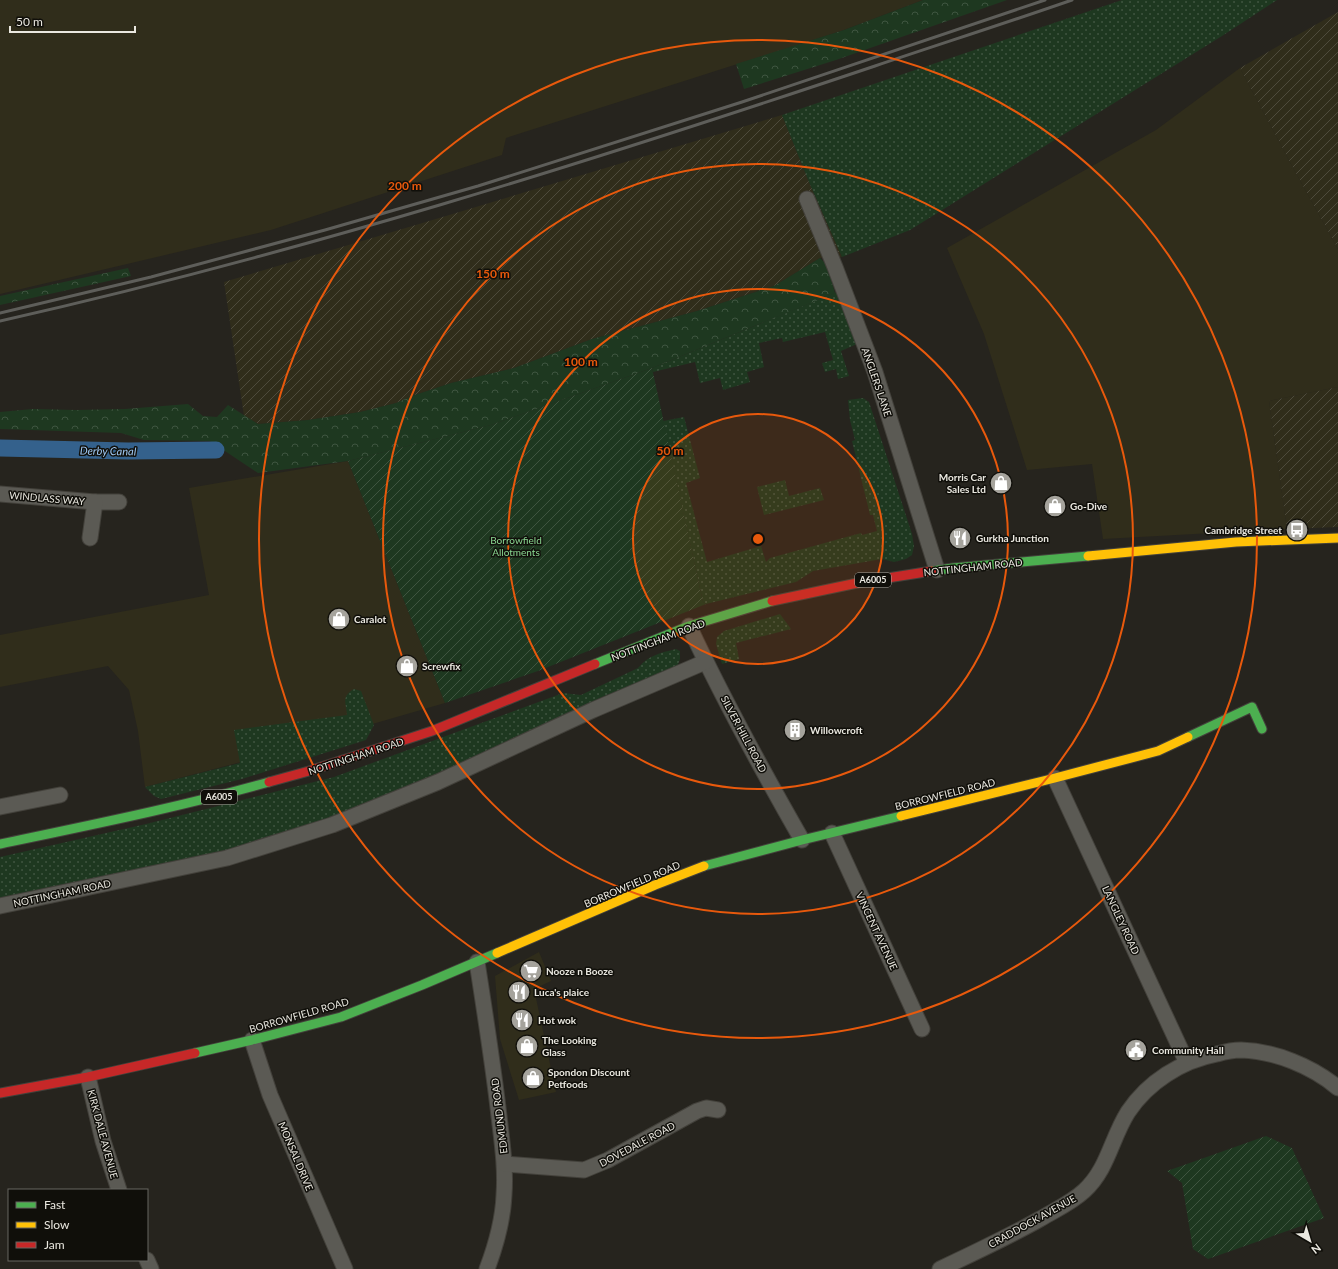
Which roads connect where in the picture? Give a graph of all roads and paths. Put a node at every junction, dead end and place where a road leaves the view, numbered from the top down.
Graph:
1 (807, 199) dead end
2 (0, 494) edge
3 (95, 502) junction
4 (119, 502) dead end
5 (90, 538) dead end
6 (1338, 538) edge
7 (937, 570) junction
8 (689, 626) junction
9 (706, 662) junction
10 (1262, 729) dead end
11 (1055, 778) junction
12 (60, 795) dead end
13 (0, 807) edge
14 (832, 833) junction
15 (802, 840) junction
16 (0, 844) edge
17 (0, 906) edge
18 (477, 962) junction
19 (922, 1028) dead end
20 (252, 1040) junction
21 (1187, 1063) junction
22 (88, 1077) junction
23 (1338, 1088) edge
24 (0, 1093) edge
25 (718, 1110) dead end
26 (505, 1164) junction
27 (119, 1189) edge
28 (345, 1269) edge
29 (488, 1269) edge
30 (940, 1269) edge

1 - 7 street, ANGLERS LANE
2 - 3 street, WINDLASS WAY
3 - 4 street, WINDLASS WAY
3 - 5 street, WINDLASS WAY
6 - 7 main road, NOTTINGHAM ROAD / A6005
7 - 8 main road, NOTTINGHAM ROAD / A6005
8 - 9 street, SILVER HILL ROAD
8 - 16 main road, NOTTINGHAM ROAD / A6005
9 - 15 street, SILVER HILL ROAD
9 - 17 street, NOTTINGHAM ROAD
10 - 11 main road, BORROWFIELD ROAD
11 - 14 main road, BORROWFIELD ROAD
11 - 21 street, LANGLEY ROAD
12 - 13 street
14 - 15 main road, BORROWFIELD ROAD
14 - 19 street, VINCENT AVENUE
15 - 18 main road, BORROWFIELD ROAD
18 - 20 main road, BORROWFIELD ROAD
18 - 26 street, EDMUND ROAD
20 - 22 main road, BORROWFIELD ROAD
20 - 28 street, MONSAL DRIVE
21 - 23 street, CRADDOCK AVENUE
21 - 30 street, CRADDOCK AVENUE
22 - 24 main road, BORROWFIELD ROAD
22 - 27 street, KIRK DALE AVENUE
25 - 26 street, DOVEDALE ROAD
26 - 29 street, EDMUND ROAD

